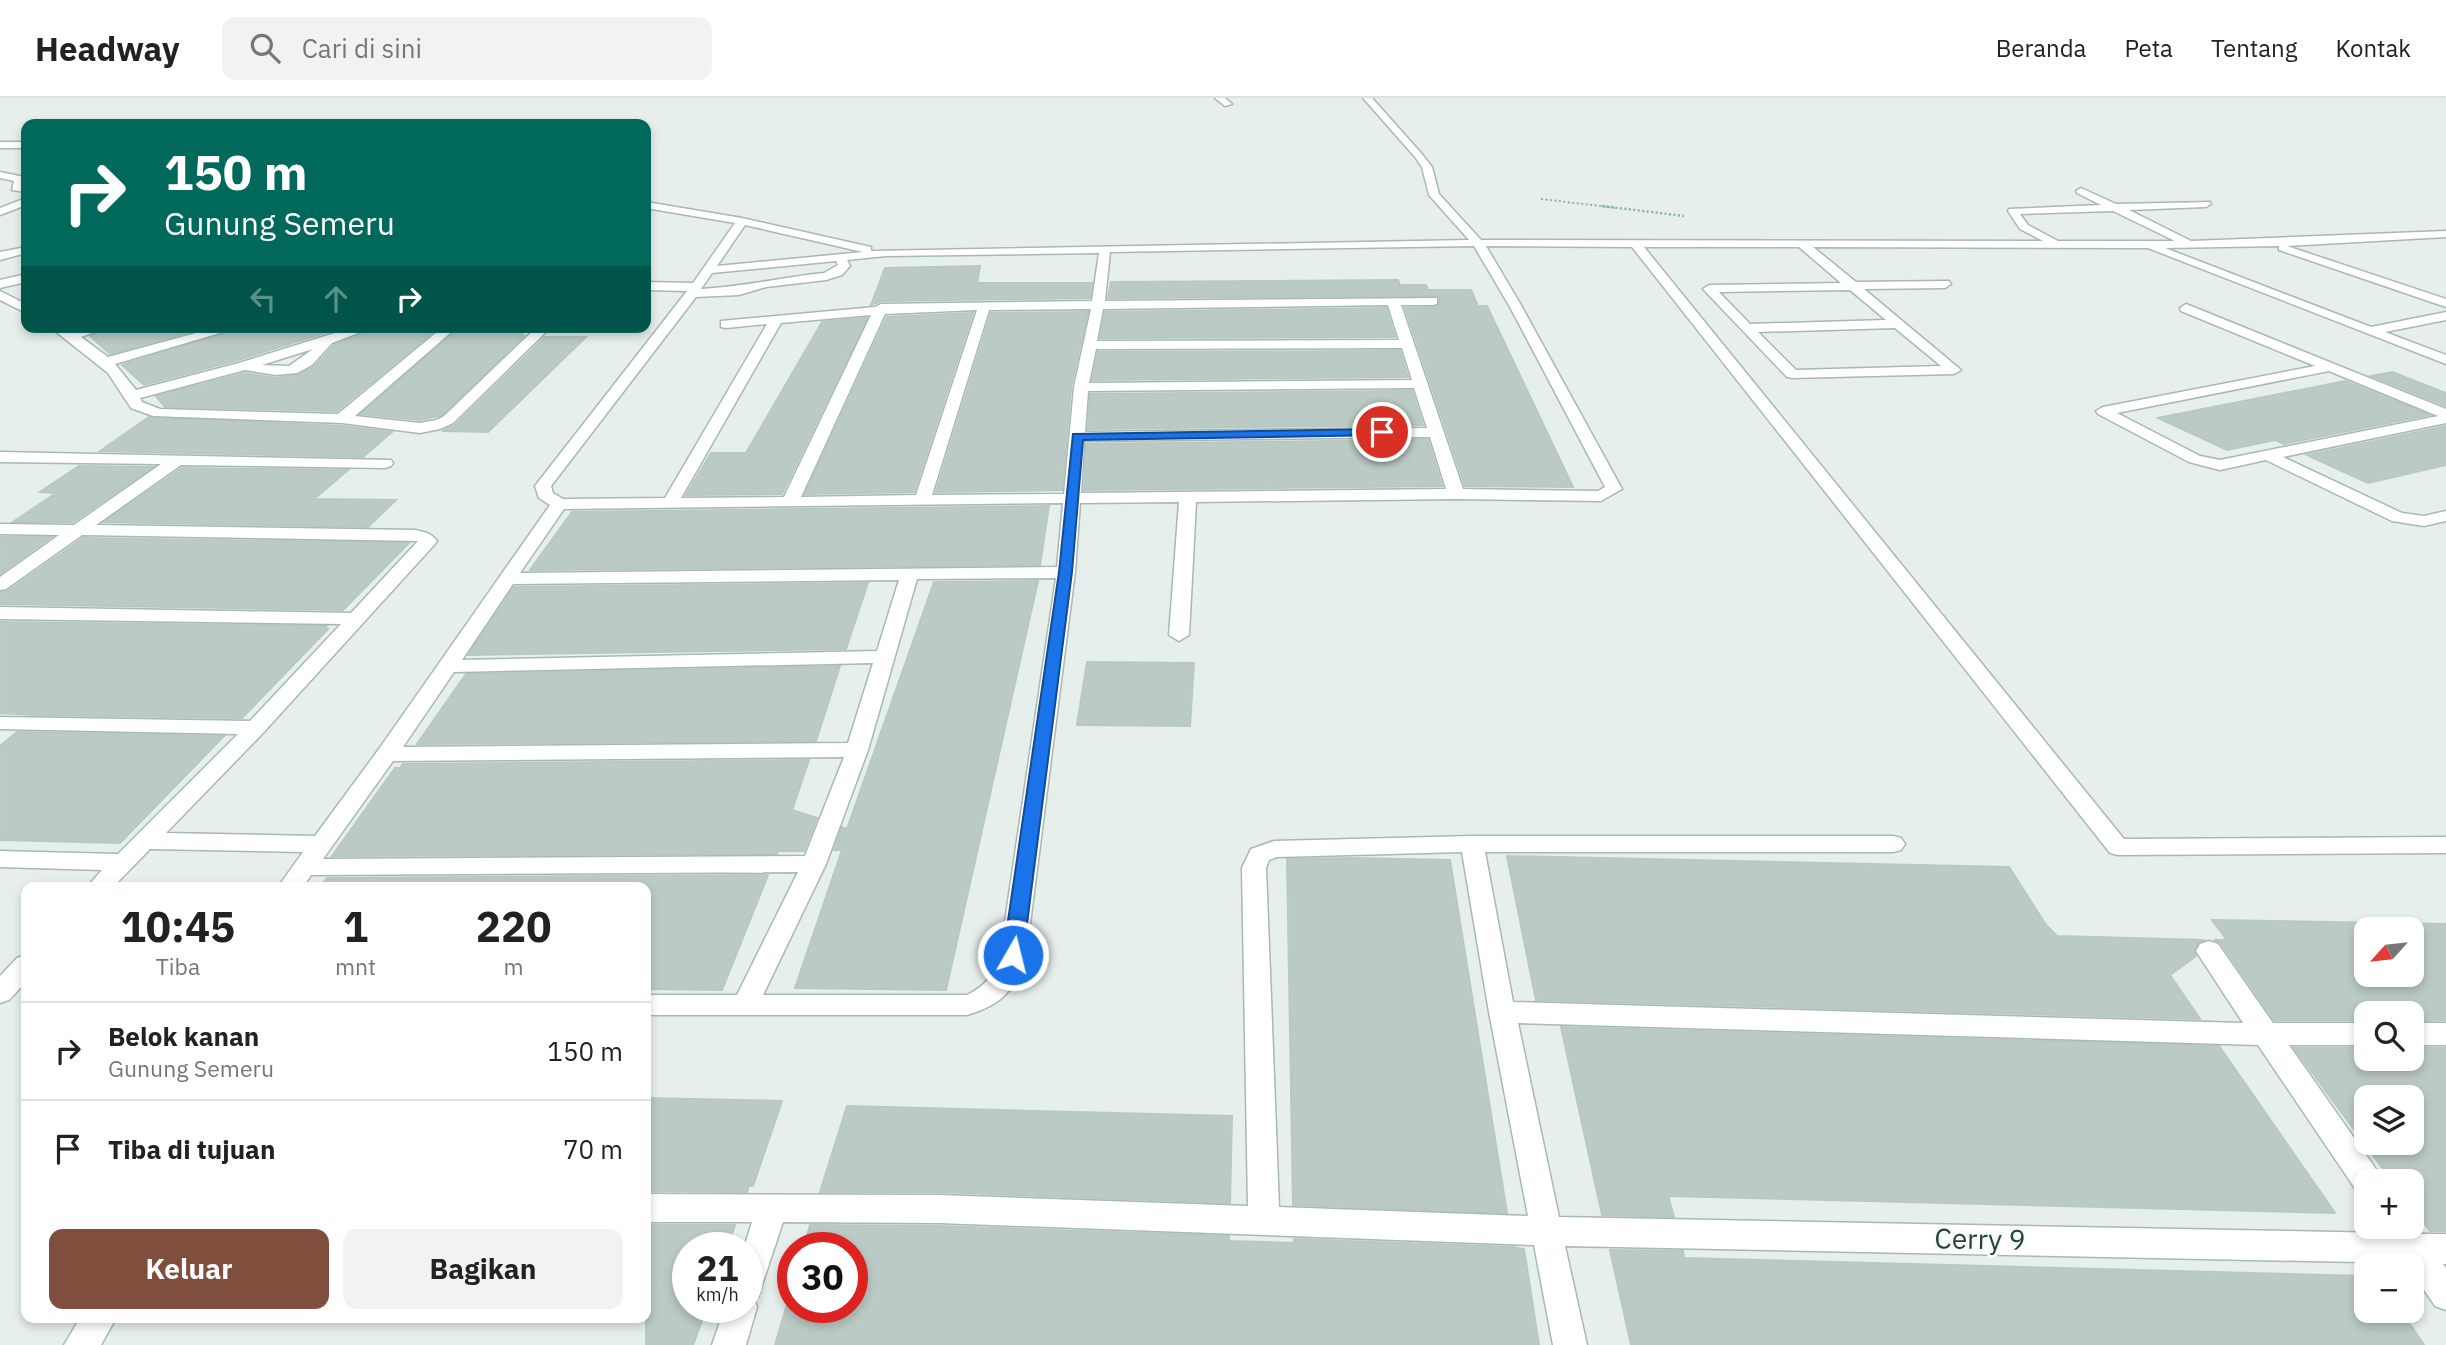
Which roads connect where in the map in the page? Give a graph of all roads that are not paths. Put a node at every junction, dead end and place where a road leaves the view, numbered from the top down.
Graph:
1 (1219, 98) edge
2 (1367, 98) edge
3 (1228, 104) dead end
4 (0, 145) edge
5 (21, 145) edge
6 (0, 176) edge
7 (21, 188) edge
8 (2081, 191) dead end
9 (4, 192) dead end
10 (21, 203) edge
11 (2206, 204) dead end
12 (651, 206) edge
13 (2115, 207) junction
14 (0, 212) edge
15 (742, 221) junction
16 (2446, 234) edge
17 (1478, 243) junction
18 (2056, 243) junction
19 (2188, 243) junction
20 (1802, 244) junction
21 (1636, 245) junction
22 (2146, 245) junction
23 (21, 247) edge
24 (1105, 249) junction
25 (21, 251) edge
26 (2159, 251) junction
27 (886, 253) junction
28 (3, 256) edge
29 (840, 257) junction
30 (708, 270) junction
31 (21, 279) edge
32 (0, 284) edge
33 (1945, 284) dead end
34 (651, 286) edge
35 (1852, 286) junction
36 (694, 290) junction
37 (0, 295) edge
38 (1393, 301) junction
39 (1433, 301) dead end
40 (2446, 303) edge
41 (1098, 304) junction
42 (21, 306) edge
43 (984, 307) junction
44 (2186, 308) dead end
45 (881, 309) junction
46 (2446, 316) edge
47 (777, 318) junction
48 (726, 324) dead end
49 (1898, 324) junction
50 (1747, 328) junction
51 (2369, 331) junction
52 (66, 333) edge
53 (78, 333) edge
54 (212, 333) edge
55 (350, 333) edge
56 (444, 333) edge
57 (539, 333) edge
58 (70, 335) junction
59 (1408, 344) junction
60 (1088, 345) junction
61 (2446, 360) edge
62 (105, 362) junction
63 (2330, 367) junction
64 (1421, 384) junction
65 (1081, 387) junction
66 (132, 396) junction
67 (2446, 416) edge
68 (342, 419) junction
69 (1436, 432) junction
70 (1077, 436) junction
71 (2269, 456) junction
72 (0, 457) edge
73 (177, 460) junction
74 (385, 463) dead end
75 (1456, 494) junction
76 (1188, 498) junction
77 (923, 499) junction
78 (791, 500) junction
79 (1070, 500) junction
80 (670, 503) junction
81 (559, 504) junction
82 (2446, 516) edge
83 (0, 529) edge
84 (80, 530) junction
85 (1066, 572) junction
86 (909, 575) junction
87 (505, 579) junction
88 (0, 585) edge
89 (0, 613) edge
90 (353, 619) junction
91 (1179, 635) dead end
92 (883, 657) junction
93 (445, 666) junction
94 (0, 723) edge
95 (256, 728) junction
96 (857, 750) junction
97 (387, 754) junction
98 (144, 841) junction
99 (322, 844) junction
100 (1472, 844) junction
101 (1894, 844) dead end
102 (2446, 845) edge
103 (0, 859) edge
104 (123, 862) junction
105 (814, 864) junction
106 (305, 867) junction
107 (104, 882) edge
108 (294, 882) edge
109 (2208, 951) dead end
110 (21, 970) edge
111 (0, 993) edge
112 (651, 1005) edge
113 (745, 1005) junction
114 (1502, 1012) junction
115 (2265, 1034) junction
116 (2354, 1034) edge
117 (2424, 1034) edge
118 (2446, 1034) edge
119 (2359, 1169) edge
120 (651, 1208) edge
121 (772, 1209) junction
122 (1264, 1222) junction
123 (1546, 1231) junction
124 (763, 1237) edge
125 (2354, 1238) edge
126 (2407, 1239) edge
127 (2410, 1239) edge
128 (2446, 1249) edge
129 (2446, 1295) edge
130 (96, 1323) edge
131 (736, 1323) edge
132 (81, 1345) edge
133 (729, 1345) edge
134 (1570, 1345) edge

1 - 3 street
2 - 17 street
4 - 5 street
6 - 7 street
7 - 9 street
8 - 13 street
10 - 14 street
11 - 13 street
12 - 15 street
13 - 18 street
13 - 19 street
15 - 27 street
15 - 30 street
16 - 19 street
17 - 21 street
17 - 24 street
17 - 75 street
18 - 20 street
18 - 22 street
19 - 22 street
20 - 21 street
20 - 35 street
21 - 102 street
22 - 26 street
23 - 28 street
24 - 27 street
24 - 41 street
25 - 28 street
26 - 40 street
26 - 51 street
27 - 29 street
29 - 30 street
29 - 36 street
30 - 36 street
31 - 32 street
33 - 35 street
34 - 36 street
35 - 49 street
35 - 50 street
36 - 81 street
37 - 42 street
38 - 39 street
38 - 41 street
38 - 59 street
41 - 43 street
41 - 60 street
43 - 45 street
43 - 77 street
44 - 63 street
45 - 47 street
45 - 78 street
46 - 51 street
47 - 48 street
47 - 80 street
49 - 50 street
49 - 50 street
51 - 61 street
52 - 58 street
53 - 58 street
54 - 62 street
55 - 66 street
56 - 68 street
57 - 68 street
58 - 62 street
59 - 60 street
59 - 64 street
60 - 65 street
62 - 66 street
63 - 67 street
63 - 71 street
64 - 65 street
64 - 69 street
65 - 70 street
66 - 68 street
67 - 71 street
69 - 70 street
69 - 75 street
70 - 79 street
71 - 82 street
72 - 73 street
73 - 74 street
73 - 84 street
75 - 76 street
76 - 79 street
76 - 91 street
77 - 78 street
77 - 79 street
78 - 80 street
79 - 85 street
80 - 81 street
81 - 87 street
83 - 84 street
84 - 88 street
84 - 90 street
85 - 86 street
85 - 113 street
86 - 87 street
86 - 92 street
87 - 93 street
89 - 90 street
90 - 95 street
92 - 93 street
92 - 96 street
93 - 97 street
94 - 95 street
95 - 98 street
96 - 97 street
96 - 105 street
97 - 99 street
98 - 99 street
98 - 104 street
99 - 106 street
100 - 101 street
100 - 114 street
100 - 122 street
103 - 104 street
104 - 107 street
105 - 106 street
105 - 113 street
106 - 108 street
109 - 115 street
110 - 111 street
112 - 113 street
114 - 115 street
114 - 123 street
115 - 116 street
115 - 119 street
117 - 118 street
120 - 121 street, Cerry 9
121 - 122 street, Cerry 9
121 - 124 street
122 - 123 street, Cerry 9
123 - 125 street, Cerry 9
123 - 134 street
126 - 129 street
127 - 128 street, Cerry 9
130 - 132 street
131 - 133 street

